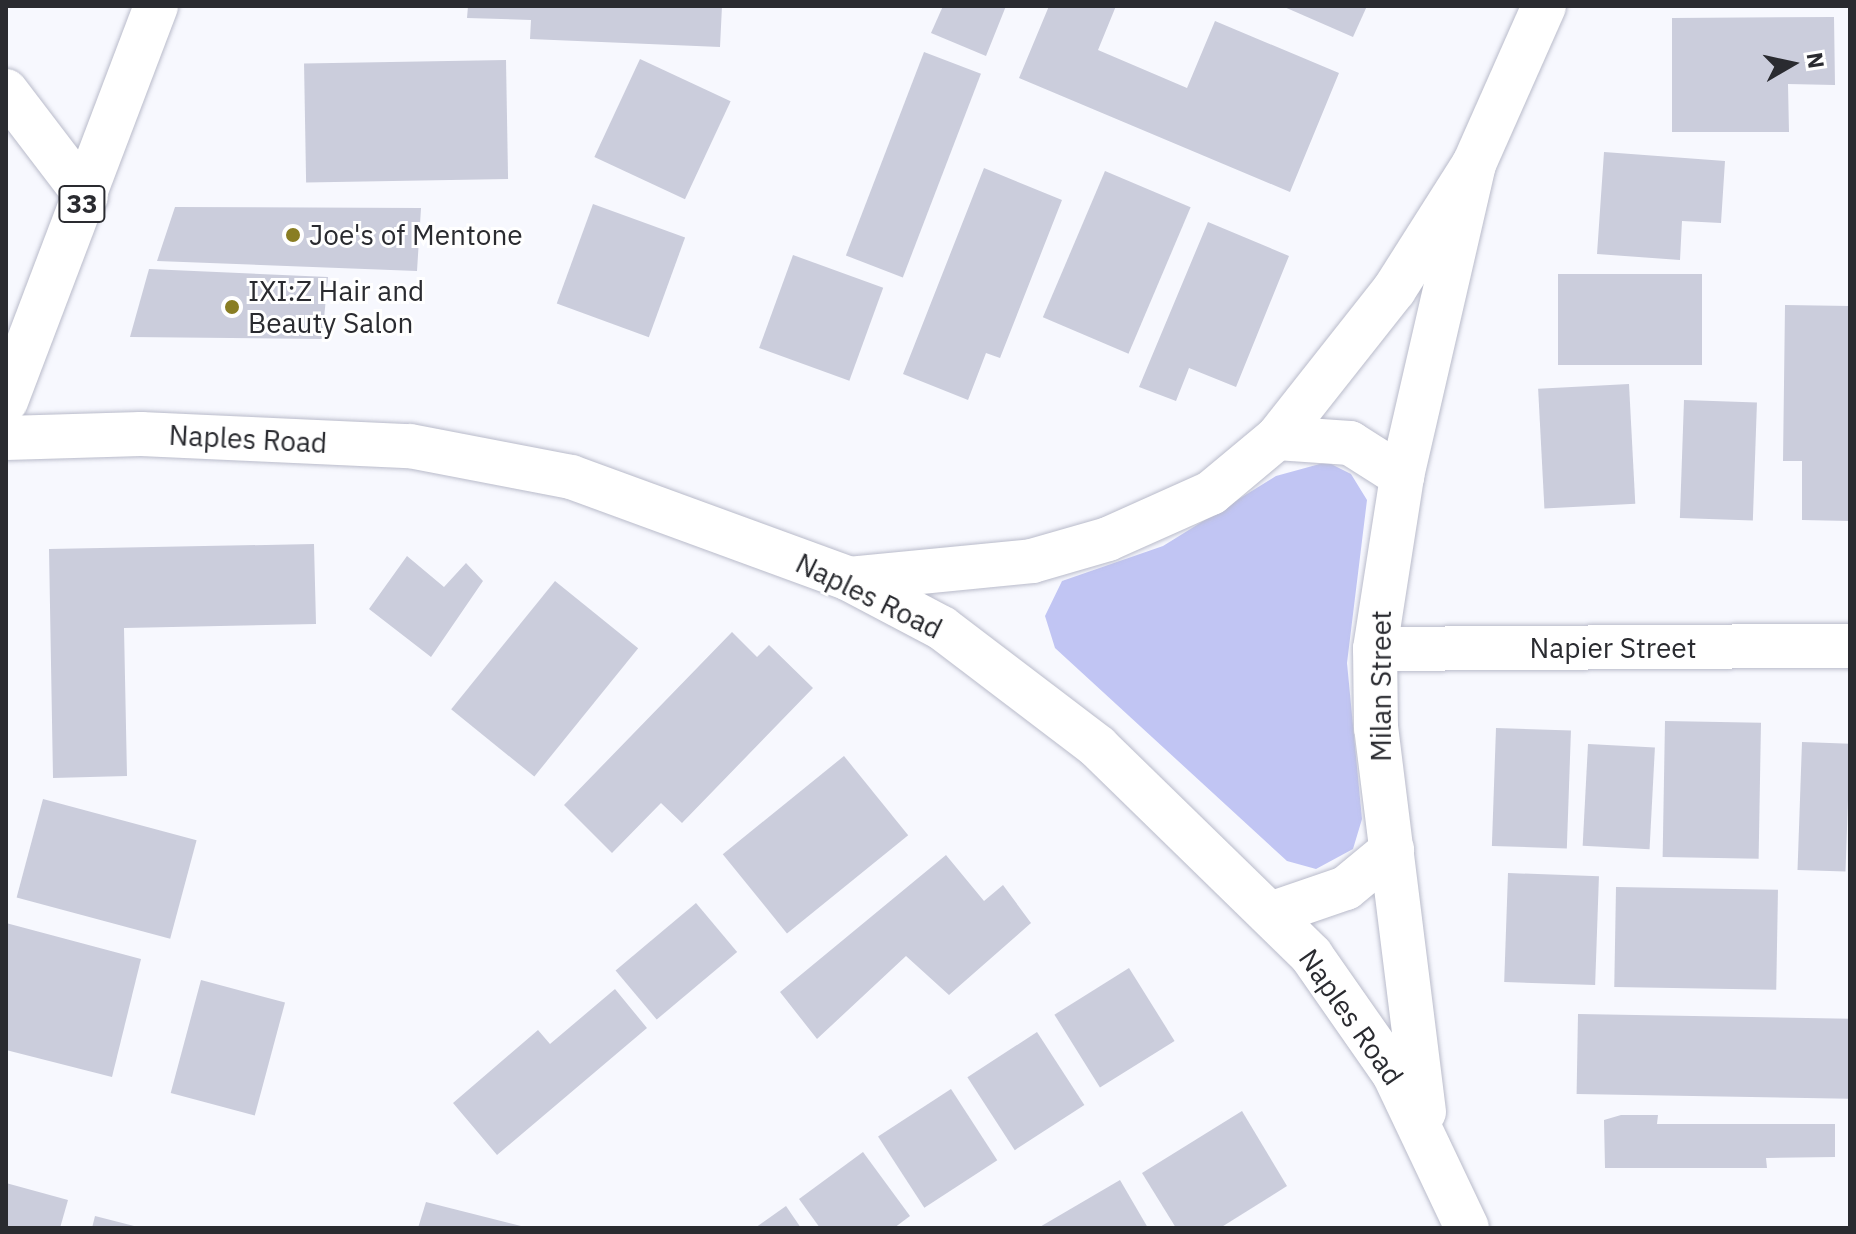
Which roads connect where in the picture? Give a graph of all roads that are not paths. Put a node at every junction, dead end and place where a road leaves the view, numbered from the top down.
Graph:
1 (156, 6) edge
2 (1544, 6) edge
3 (6, 91) edge
4 (1474, 164) junction
5 (86, 196) junction
6 (6, 401) edge
7 (6, 438) edge
8 (1277, 438) junction
9 (1402, 476) junction
10 (849, 579) junction
11 (1850, 646) edge
12 (1375, 649) junction
13 (1392, 850) junction
14 (1273, 913) junction
15 (1426, 1132) junction
16 (1467, 1228) edge

1 - 5 street, 33
2 - 4 street, Milan Street
3 - 5 street
4 - 8 street, Milan Street
4 - 9 street, Milan Street
5 - 6 street, 33
7 - 10 street, Naples Road
8 - 9 street
8 - 10 street, Milan Street
9 - 12 street, Milan Street
10 - 14 street, Naples Road
11 - 12 street, Napier Street
12 - 13 street, Milan Street
13 - 14 street
13 - 15 street, Milan Street
14 - 15 street, Naples Road
15 - 16 street, Naples Road

